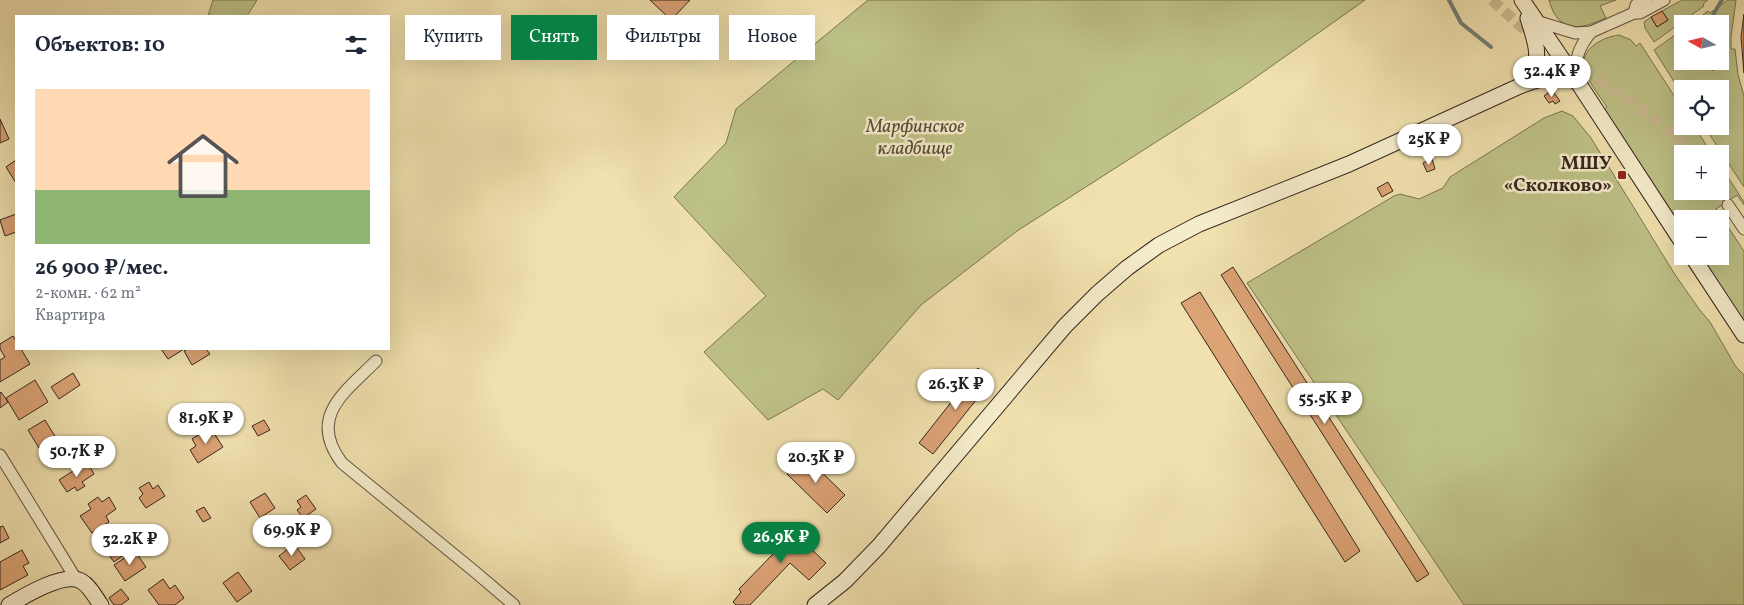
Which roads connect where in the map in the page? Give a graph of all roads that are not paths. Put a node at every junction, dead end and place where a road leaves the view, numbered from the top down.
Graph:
1 (1646, 0) edge
2 (1664, 0) edge
3 (1523, 2) edge
4 (1634, 13) junction
5 (1536, 21) junction
6 (1591, 32) junction
7 (1577, 81) junction
8 (1522, 85) junction
9 (1728, 205) tunnel mouth
10 (1674, 230) edge
11 (1744, 230) edge
12 (1698, 265) edge
13 (1744, 335) edge
14 (376, 360) dead end
15 (0, 455) edge
16 (76, 579) junction
17 (9, 605) edge
18 (101, 605) edge
19 (514, 605) edge
20 (815, 605) edge

1 - 4 street
2 - 4 street
3 - 5 street
3 - 8 street
4 - 6 street
5 - 6 street
5 - 7 street
6 - 7 street
7 - 8 street
7 - 10 street
8 - 20 street
9 - 11 street
12 - 13 street
14 - 19 street
15 - 16 street
16 - 17 street
16 - 18 street

